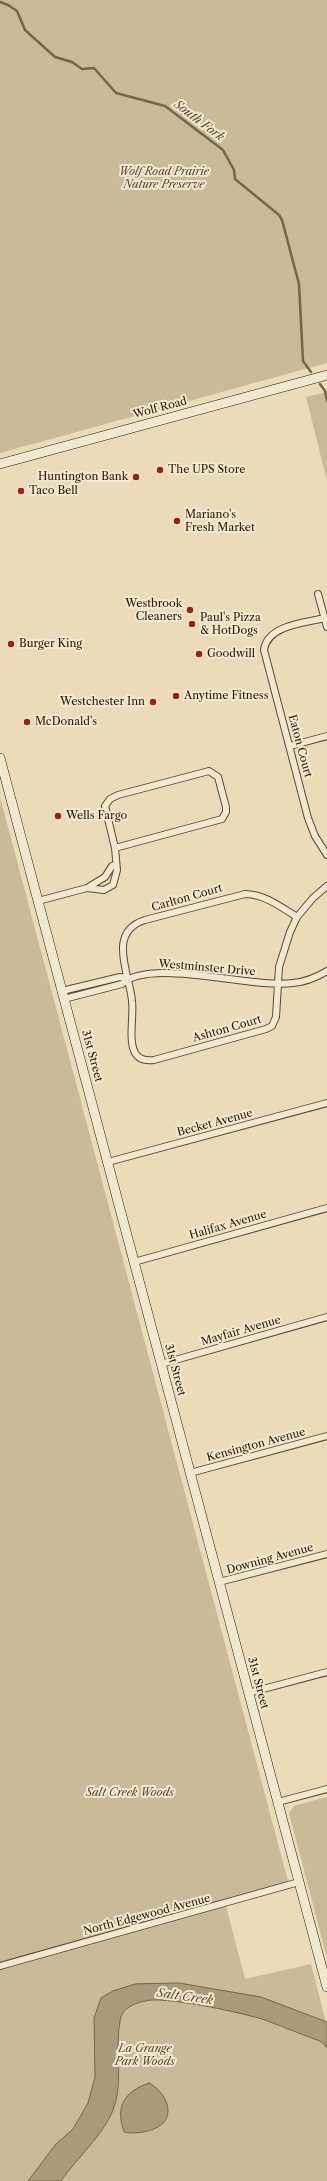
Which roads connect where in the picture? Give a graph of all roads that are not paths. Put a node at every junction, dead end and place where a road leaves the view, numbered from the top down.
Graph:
1 (327, 375) edge
2 (0, 464) edge
3 (318, 594) dead end
4 (325, 618) junction
5 (327, 627) edge
6 (327, 736) edge
7 (290, 746) junction
8 (0, 758) edge
9 (115, 848) junction
10 (327, 855) edge
11 (116, 865) junction
12 (327, 886) edge
13 (87, 888) junction
14 (38, 901) junction
15 (297, 917) junction
16 (327, 971) edge
17 (128, 978) junction
18 (277, 984) junction
19 (63, 995) junction
20 (327, 1103) edge
21 (108, 1162) junction
22 (327, 1208) edge
23 (134, 1262) junction
24 (327, 1318) edge
25 (161, 1364) junction
26 (327, 1436) edge
27 (190, 1473) junction
28 (327, 1554) edge
29 (219, 1582) junction
30 (327, 1672) edge
31 (248, 1692) junction
32 (327, 1789) edge
33 (278, 1802) junction
34 (299, 1882) junction
35 (0, 1966) edge
36 (327, 1988) edge

1 - 2 main road, Wolf Road
3 - 4 street
4 - 5 street
4 - 7 street, Eaton Court
6 - 7 street
7 - 10 street, Eaton Court
8 - 14 main road, 31st Street
9 - 9 street
9 - 11 street
11 - 13 street
11 - 13 street
12 - 15 street, Ashton Court
13 - 14 street
14 - 19 main road, 31st Street
15 - 17 street, Carlton Court
15 - 18 street, Ashton Court
16 - 18 street, Westminster Drive
17 - 18 street, Westminster Drive
17 - 18 street, Ashton Court
17 - 19 street, Westminster Drive
19 - 21 main road, 31st Street
20 - 21 street, Becket Avenue
21 - 23 main road, 31st Street
22 - 23 street, Halifax Avenue
23 - 25 main road, 31st Street
24 - 25 street, Mayfair Avenue
25 - 27 main road, 31st Street
26 - 27 street, Kensington Avenue
27 - 29 main road, 31st Street
28 - 29 street, Downing Avenue
29 - 31 main road, 31st Street
30 - 31 street
31 - 33 main road, 31st Street
32 - 33 street
33 - 34 main road, 31st Street
34 - 35 street, North Edgewood Avenue
34 - 36 main road, 31st Street

